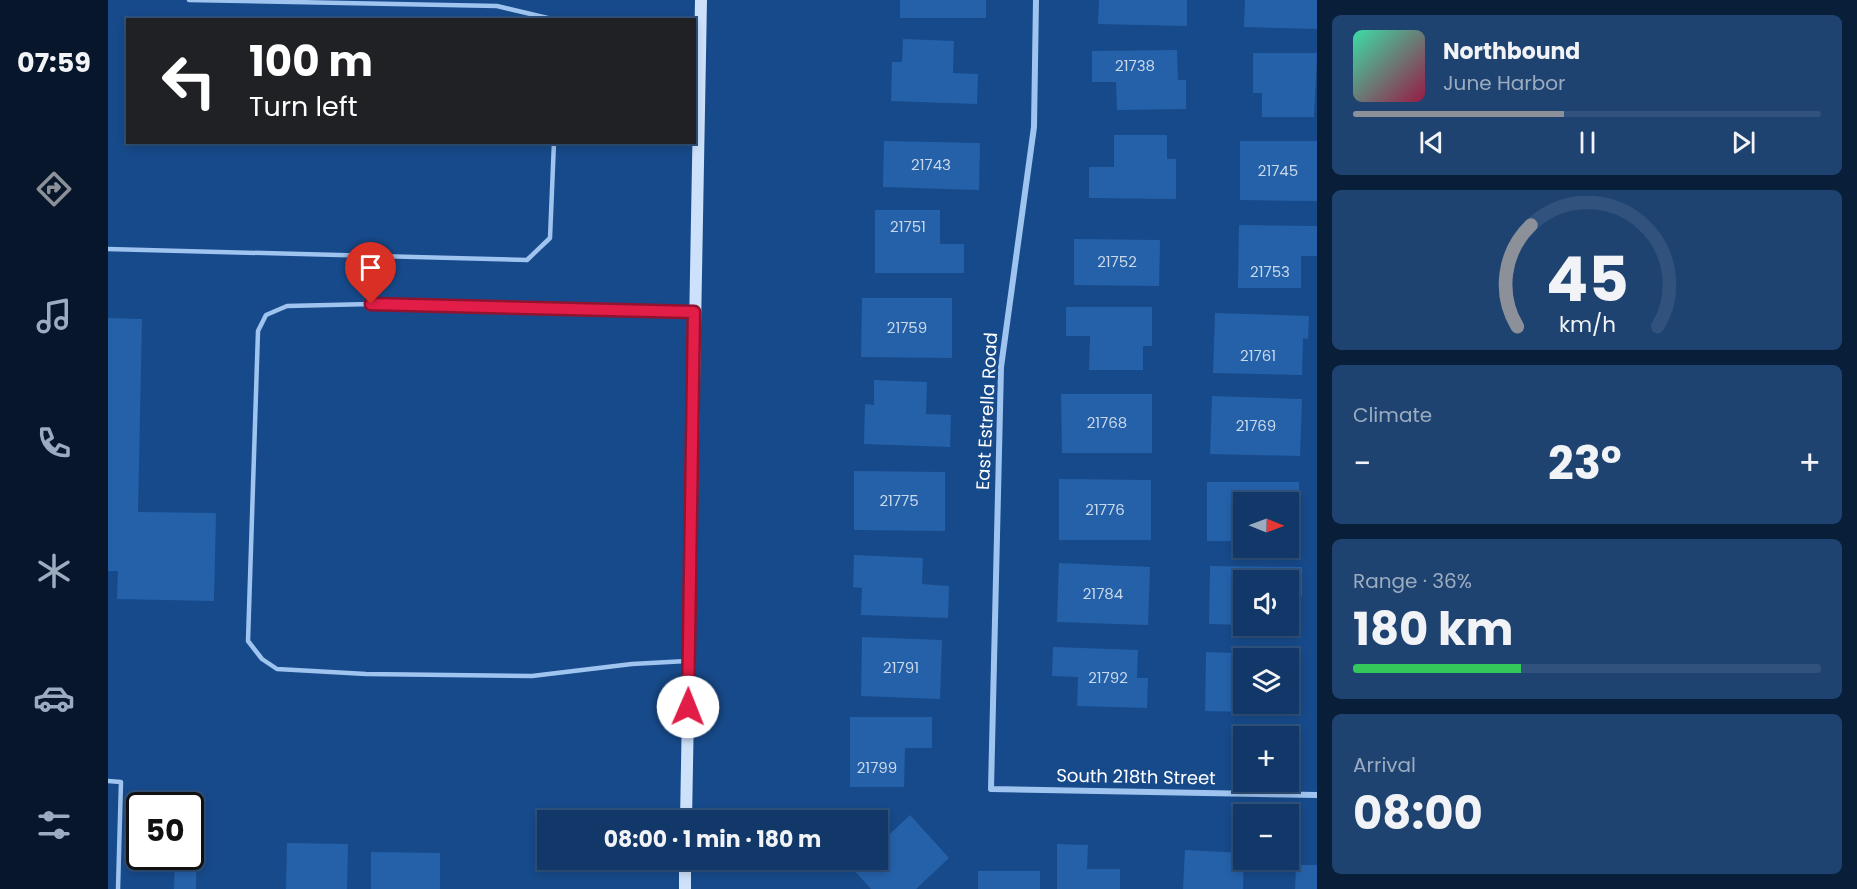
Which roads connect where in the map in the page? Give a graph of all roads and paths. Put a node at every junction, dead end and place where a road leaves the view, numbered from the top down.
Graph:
1 (189, 0) edge
2 (701, 0) edge
3 (1036, 0) edge
4 (497, 3) edge
5 (549, 18) edge
6 (698, 22) edge
7 (554, 144) edge
8 (108, 249) edge
9 (694, 312) junction
10 (689, 661) junction
11 (108, 782) edge
12 (991, 789) joint
13 (1317, 795) edge
14 (686, 810) edge
15 (685, 870) edge
16 (118, 889) edge
17 (685, 889) edge

1 - 4 lane
2 - 6 main road
3 - 12 street, East Estrella Road
4 - 5 lane
6 - 9 main road
7 - 8 lane
9 - 10 main road
9 - 10 lane
10 - 14 main road
11 - 16 lane
12 - 13 street, South 218th Street
15 - 17 main road

